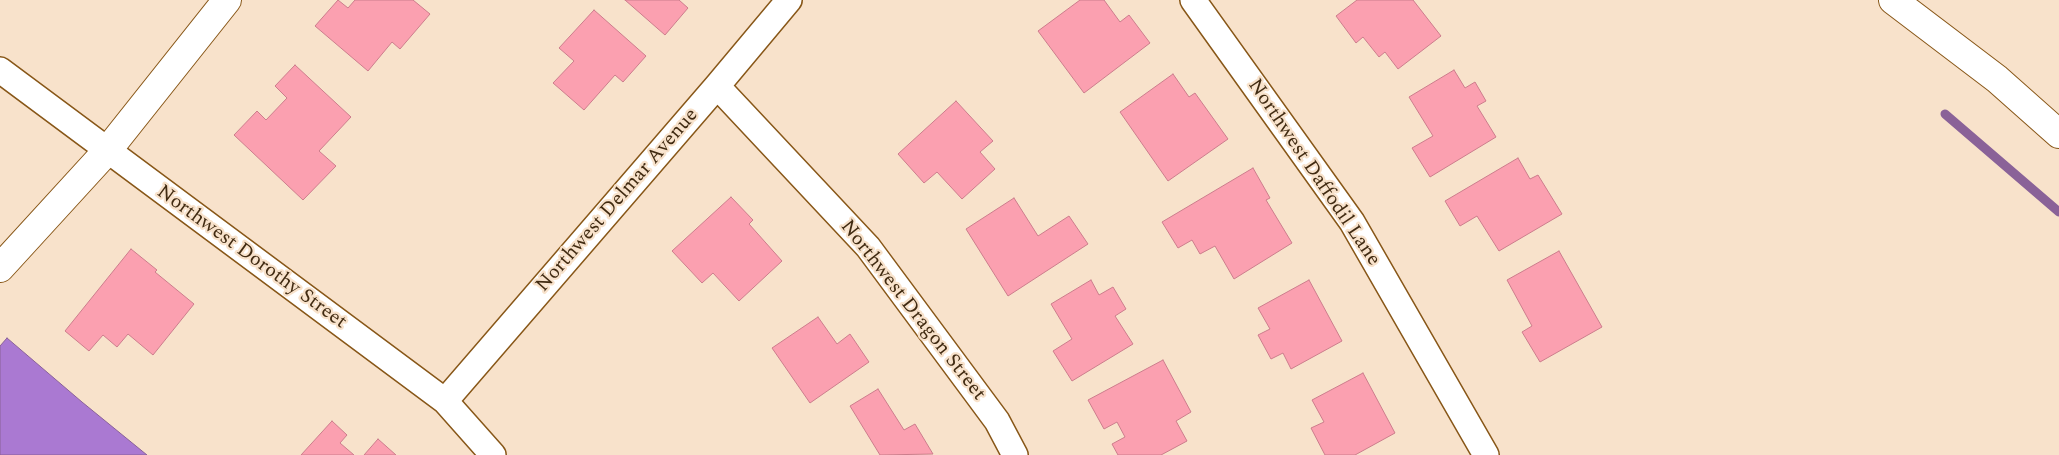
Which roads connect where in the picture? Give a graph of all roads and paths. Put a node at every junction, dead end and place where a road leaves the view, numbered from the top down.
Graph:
1 (227, 0) edge
2 (789, 0) edge
3 (1193, 0) edge
4 (1900, 2) edge
5 (0, 70) edge
6 (717, 86) junction
7 (2059, 134) edge
8 (107, 151) junction
9 (0, 268) edge
10 (445, 401) junction
11 (493, 455) edge
12 (1015, 455) edge
13 (1486, 455) edge

1 - 8 street
2 - 6 street, Northwest Delmar Avenue
3 - 13 street, Northwest Daffodil Lane
4 - 7 street
5 - 8 street, Northwest Dorothy Street
6 - 10 street, Northwest Delmar Avenue
6 - 12 street, Northwest Dragon Street
8 - 9 street
8 - 10 street, Northwest Dorothy Street
10 - 11 street, Northwest Dorothy Street

